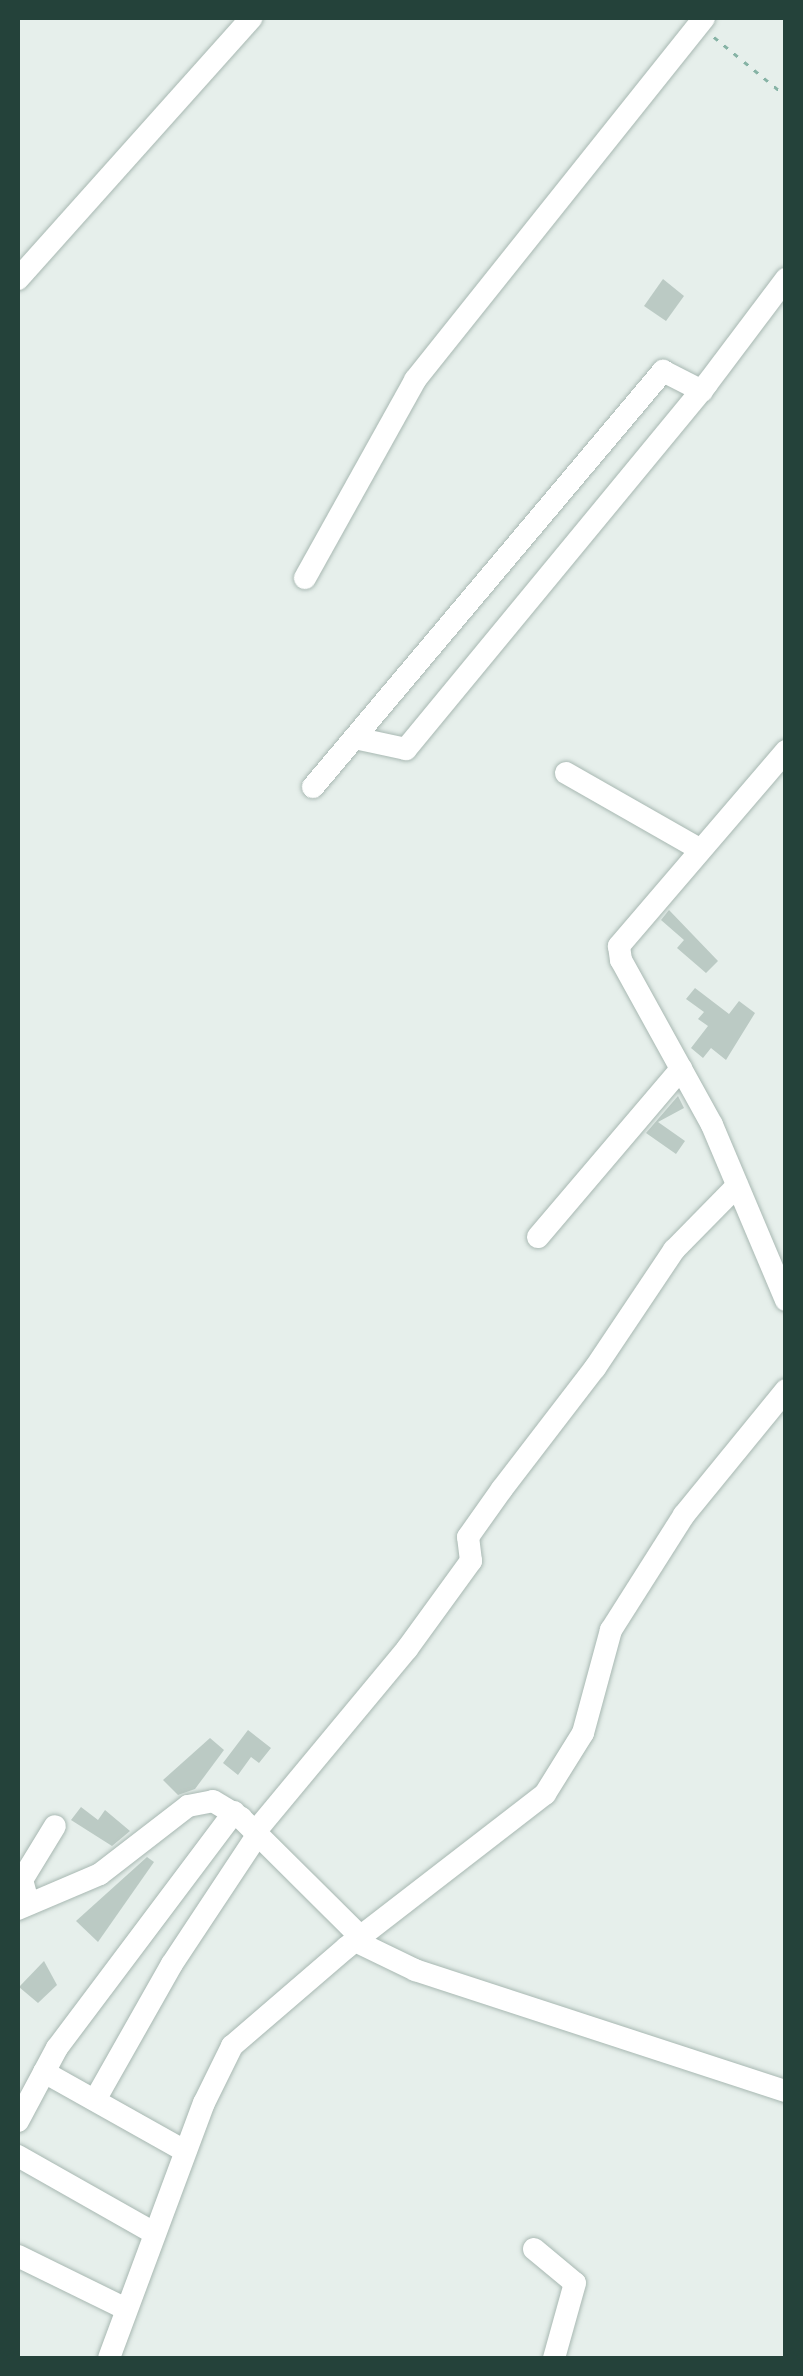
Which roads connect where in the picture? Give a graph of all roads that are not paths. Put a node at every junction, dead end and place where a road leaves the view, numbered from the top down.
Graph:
1 (251, 18) edge
2 (701, 21) edge
3 (18, 279) edge
4 (786, 279) edge
5 (702, 391) junction
6 (606, 444) junction
7 (636, 469) junction
8 (305, 578) dead end
9 (355, 738) junction
10 (786, 751) edge
11 (566, 772) dead end
12 (313, 787) dead end
13 (699, 849) junction
14 (681, 1069) junction
15 (736, 1186) junction
16 (538, 1237) dead end
17 (786, 1300) edge
18 (786, 1390) edge
19 (234, 1812) junction
20 (55, 1826) dead end
21 (257, 1833) junction
22 (21, 1896) edge
23 (358, 1939) junction
24 (44, 2072) junction
25 (786, 2091) edge
26 (95, 2100) junction
27 (18, 2121) edge
28 (185, 2151) junction
29 (18, 2156) edge
30 (154, 2233) junction
31 (534, 2249) dead end
32 (18, 2256) edge
33 (126, 2309) junction
34 (109, 2358) edge
35 (554, 2358) edge

1 - 3 street
2 - 8 street
4 - 5 street
5 - 6 street
5 - 7 street
6 - 7 street
6 - 9 street
7 - 9 street
9 - 12 street
10 - 13 street
11 - 13 street
13 - 14 street
14 - 15 street
14 - 16 street
15 - 17 street
15 - 21 street
18 - 23 street
19 - 21 street
19 - 22 street
19 - 24 street
20 - 22 street
21 - 23 street
21 - 26 street
23 - 25 street
23 - 28 street
24 - 26 street
24 - 27 street
26 - 28 street
28 - 30 street
29 - 30 street
30 - 33 street
31 - 35 street
32 - 33 street
33 - 34 street

